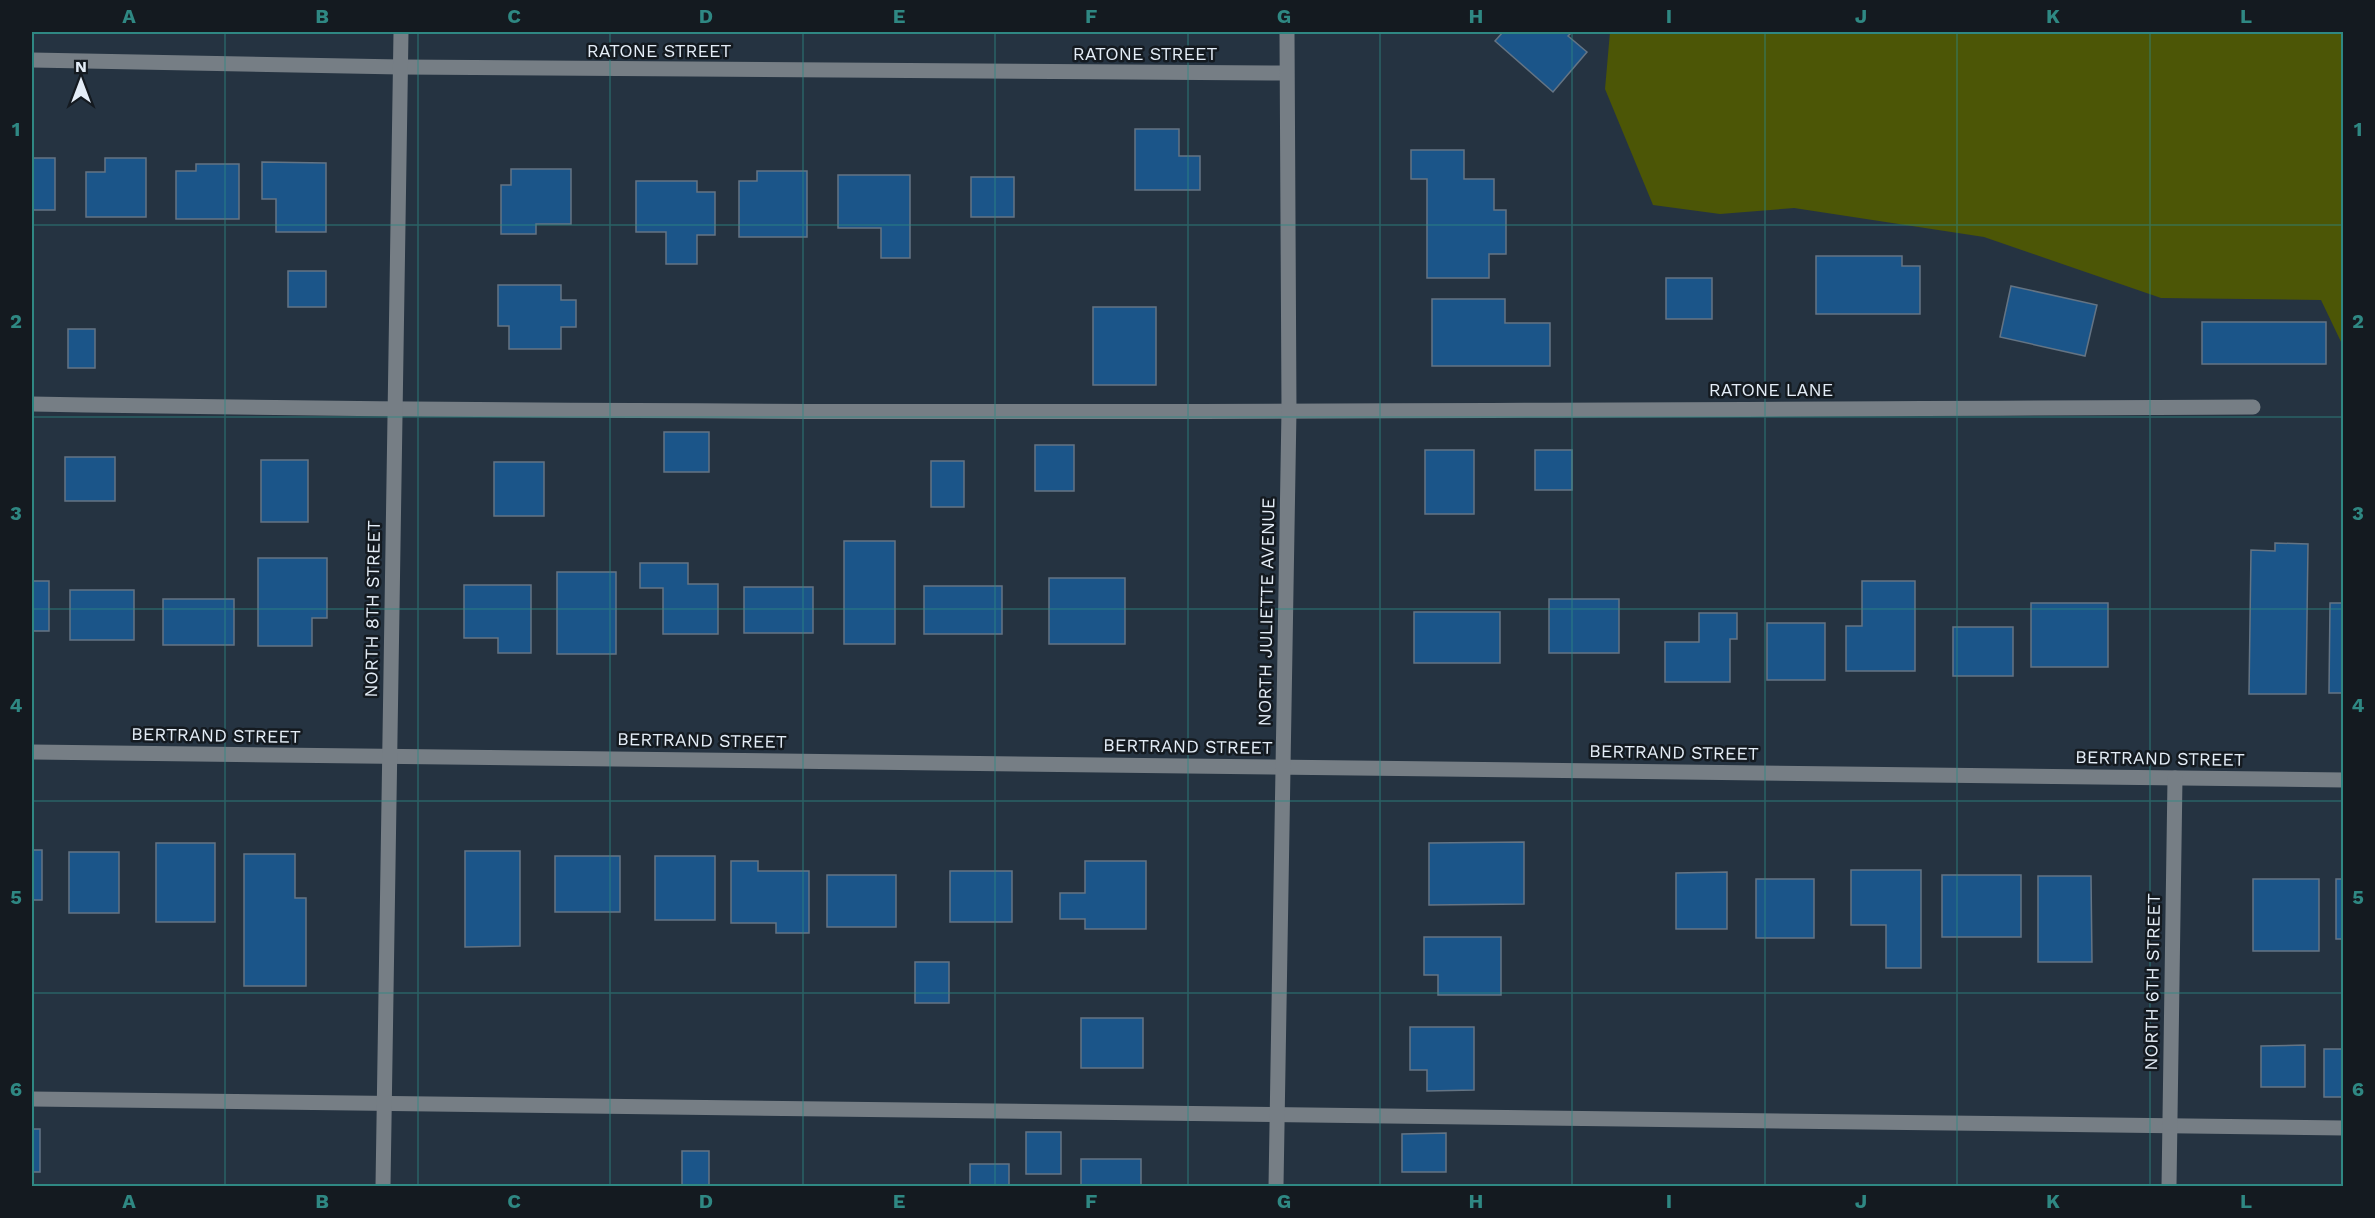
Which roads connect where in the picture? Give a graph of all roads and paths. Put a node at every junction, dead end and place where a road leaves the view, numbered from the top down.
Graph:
1 (401, 32) edge
2 (1287, 32) edge
3 (32, 60) edge
4 (401, 67) junction
5 (1286, 74) junction
6 (32, 404) edge
7 (2253, 407) dead end
8 (395, 410) junction
9 (1288, 410) junction
10 (32, 752) edge
11 (389, 756) junction
12 (1283, 767) junction
13 (2175, 778) junction
14 (2343, 780) edge
15 (32, 1099) edge
16 (384, 1104) junction
17 (1277, 1114) junction
18 (2170, 1125) junction
19 (2343, 1128) edge
20 (382, 1186) edge
21 (1276, 1186) edge
22 (2169, 1186) edge

1 - 4 street, NORTH 8TH STREET
2 - 5 street, NORTH JULIETTE AVENUE
3 - 4 street, RATONE STREET
4 - 5 street, RATONE STREET
4 - 8 street, NORTH 8TH STREET
5 - 9 street, NORTH JULIETTE AVENUE
6 - 8 street, RATONE LANE
7 - 9 street, RATONE LANE
8 - 9 street, RATONE LANE
8 - 11 street, NORTH 8TH STREET
9 - 12 street, NORTH JULIETTE AVENUE
10 - 11 street, BERTRAND STREET
11 - 12 street, BERTRAND STREET
11 - 16 street, NORTH 8TH STREET
12 - 13 street, BERTRAND STREET
12 - 17 street, NORTH JULIETTE AVENUE
13 - 14 street, BERTRAND STREET
13 - 18 street, NORTH 6TH STREET
15 - 16 street
16 - 17 street
16 - 20 street, NORTH 8TH STREET
17 - 18 street
17 - 21 street, NORTH JULIETTE AVENUE
18 - 19 street
18 - 22 street, NORTH 6TH STREET

